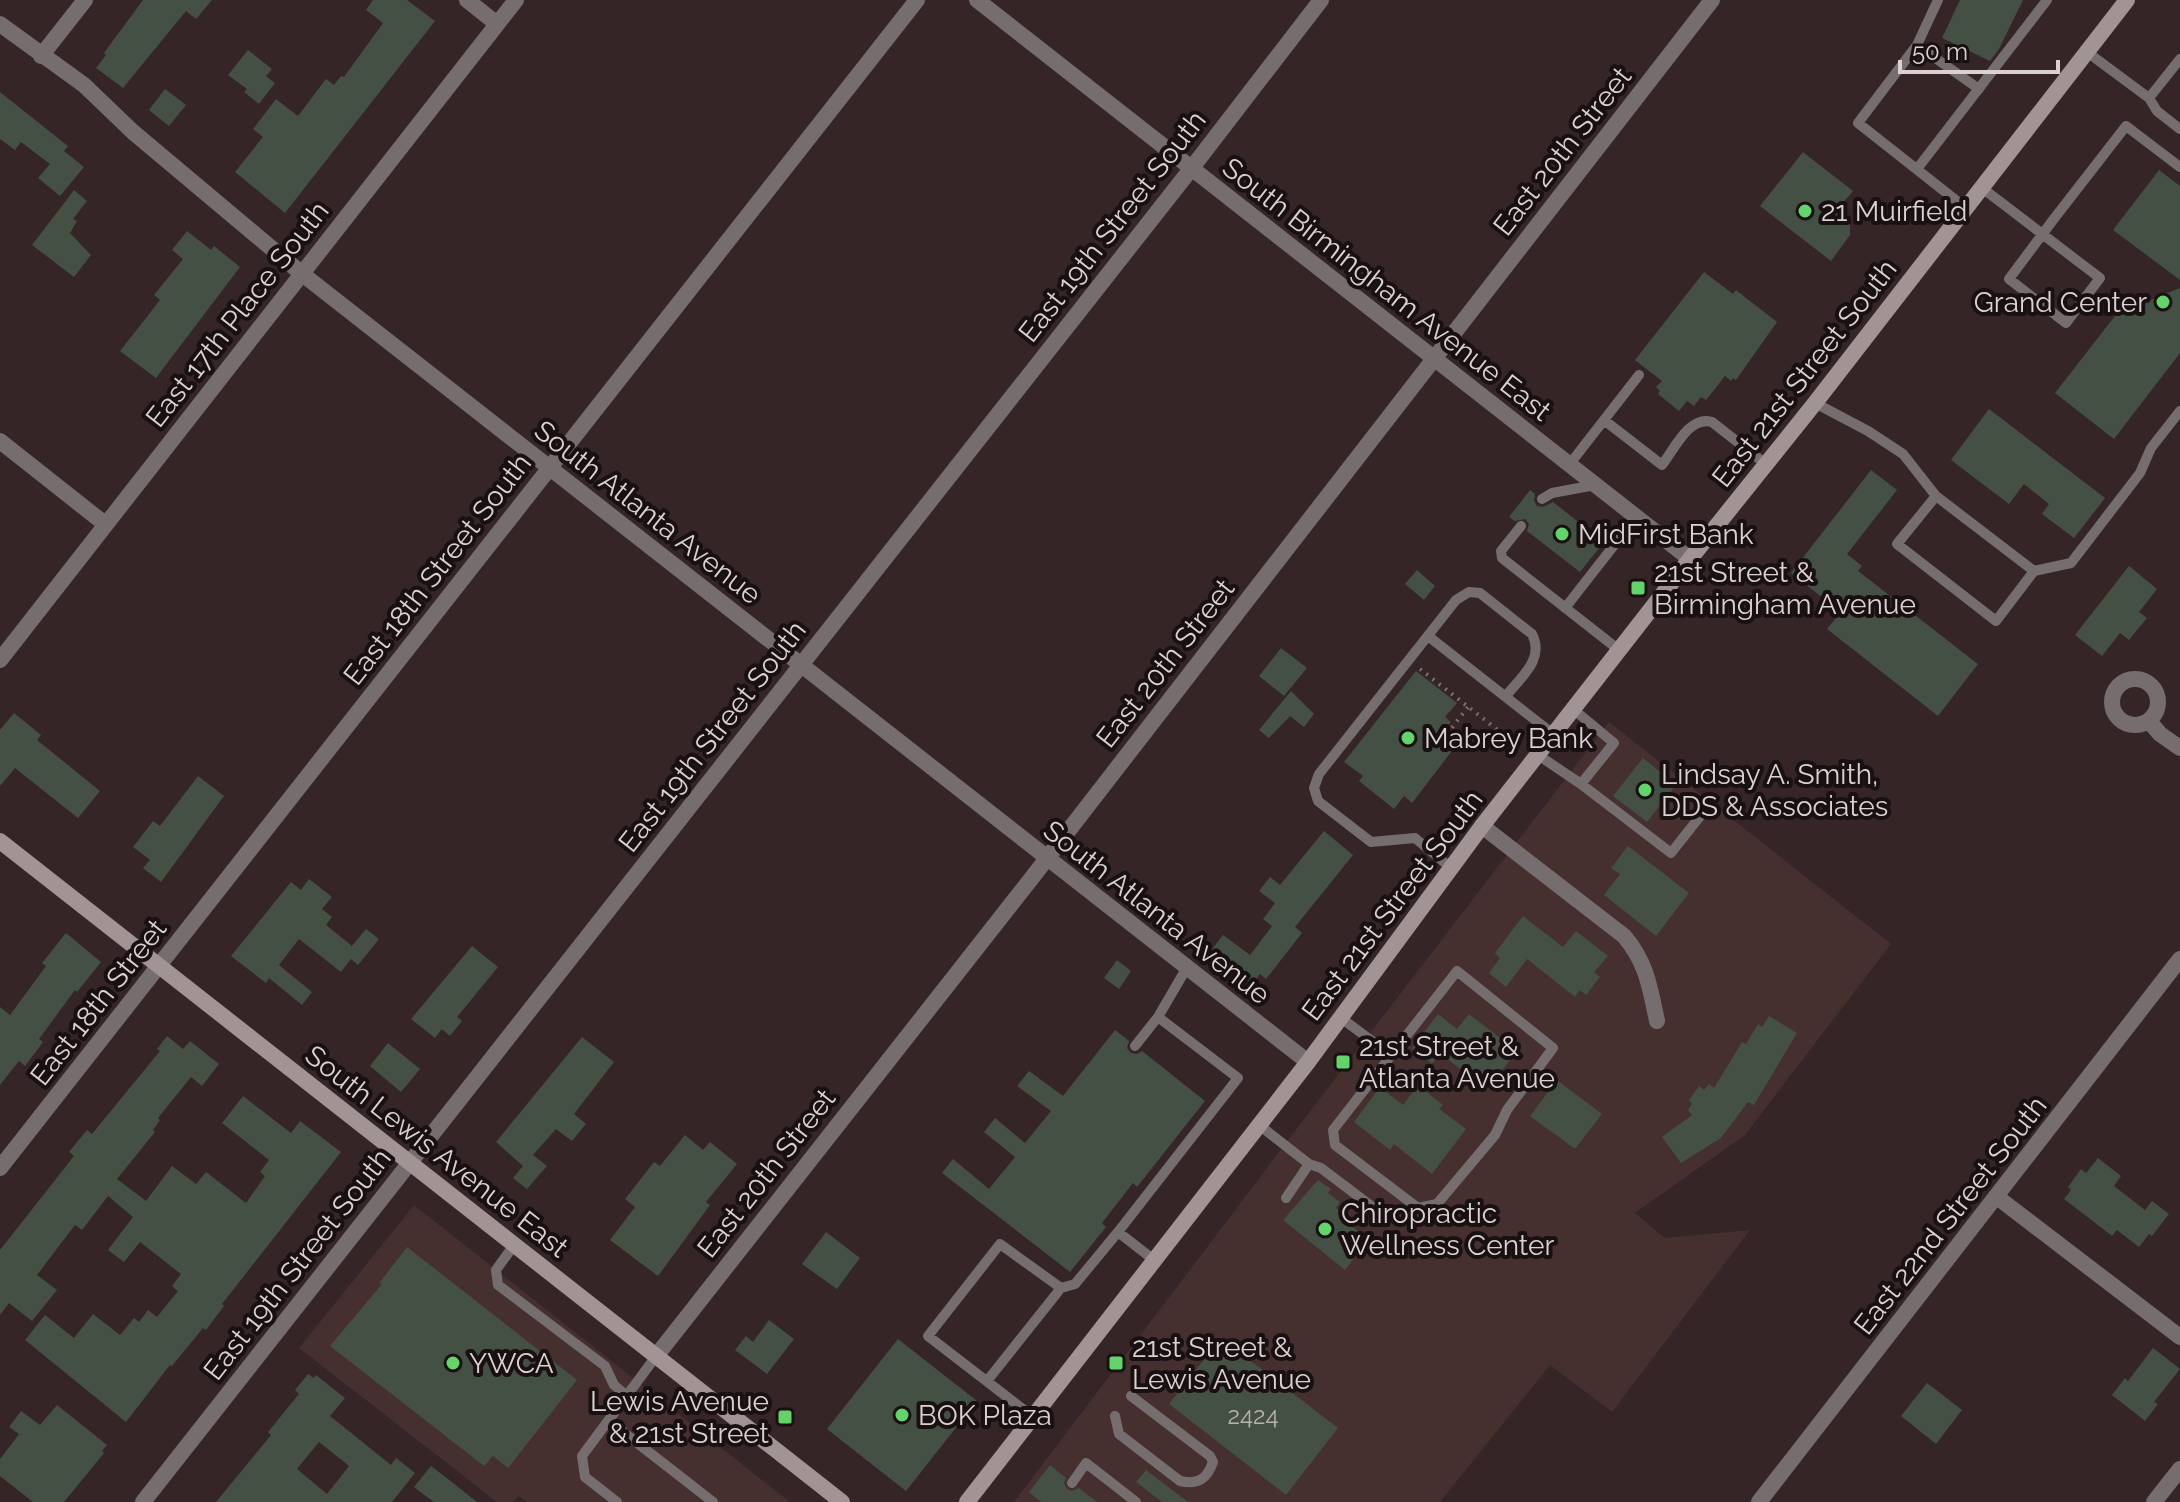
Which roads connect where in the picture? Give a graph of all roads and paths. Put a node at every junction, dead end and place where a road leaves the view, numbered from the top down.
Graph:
1 (85, 0) edge
2 (467, 0) edge
3 (516, 0) edge
4 (917, 0) edge
5 (977, 0) edge
6 (1321, 0) edge
7 (1712, 0) edge
8 (1938, 0) edge
9 (2047, 0) edge
10 (2120, 3) edge
11 (0, 24) edge
12 (497, 24) junction
13 (1917, 45) junction
14 (2087, 52) junction
15 (41, 56) junction
16 (2180, 59) edge
17 (1979, 89) junction
18 (2149, 98) junction
19 (2180, 129) edge
20 (2180, 167) edge
21 (1191, 169) junction
22 (1917, 169) junction
23 (1982, 188) junction
24 (1967, 209) junction
25 (2043, 235) junction
26 (301, 273) junction
27 (1434, 358) junction
28 (1639, 375) dead end
29 (1815, 403) junction
30 (2180, 411) edge
31 (1604, 420) junction
32 (0, 441) edge
33 (1569, 465) junction
34 (1767, 465) junction
35 (549, 468) junction
36 (1595, 485) junction
37 (1936, 496) junction
38 (1542, 499) dead end
39 (1637, 516) junction
40 (105, 524) junction
41 (1521, 526) dead end
42 (1690, 559) junction
43 (2034, 571) junction
44 (1565, 608) junction
45 (1428, 636) junction
46 (1619, 650) junction
47 (0, 660) edge
48 (1409, 660) junction
49 (801, 665) junction
50 (1506, 696) junction
51 (1468, 707) junction
52 (1573, 709) junction
53 (2149, 721) dead end
54 (1447, 734) dead end
55 (1553, 734) junction
56 (1513, 742) dead end
57 (2180, 748) edge
58 (1538, 755) junction
59 (1581, 784) junction
60 (1709, 805) dead end
61 (1482, 826) junction
62 (0, 841) edge
63 (1047, 858) junction
64 (1451, 868) junction
65 (206, 905) joint
66 (2180, 959) edge
67 (160, 965) junction
68 (1186, 969) junction
69 (1158, 1017) junction
70 (1341, 1018) junction
71 (1657, 1021) dead end
72 (1135, 1046) dead end
73 (1391, 1055) junction
74 (1308, 1062) junction
75 (1259, 1125) junction
76 (411, 1163) junction
77 (1309, 1164) junction
78 (0, 1168) edge
79 (1997, 1197) junction
80 (1286, 1198) dead end
81 (1383, 1215) dead end
82 (1118, 1232) junction
83 (514, 1245) junction
84 (1154, 1260) junction
85 (1061, 1288) junction
86 (2180, 1337) edge
87 (657, 1355) junction
88 (987, 1381) junction
89 (627, 1396) junction
90 (1131, 1396) dead end
91 (1115, 1416) dead end
92 (1033, 1417) junction
93 (609, 1421) junction
94 (2180, 1469) edge
95 (1072, 1483) dead end
96 (971, 1501) edge
97 (143, 1502) edge
98 (617, 1502) edge
99 (713, 1502) edge
100 (842, 1502) edge
101 (1136, 1502) edge
102 (1759, 1502) edge
103 (2154, 1502) edge

1 - 15 street
2 - 12 street
3 - 12 street, East 17th Place South
4 - 35 street, East 18th Street South
5 - 21 street, South Birmingham Avenue East
6 - 21 street, East 19th Street South
7 - 27 street, East 20th Street
8 - 13 lane
9 - 17 lane
10 - 14 main road, East 21st Street South
11 - 15 street, South Atlanta Avenue
12 - 26 street, East 17th Place South
13 - 17 lane
13 - 22 lane
14 - 18 lane
14 - 23 main road, East 21st Street South
15 - 26 street, South Atlanta Avenue
16 - 18 lane
17 - 22 lane
18 - 19 lane
20 - 25 lane
21 - 27 street, South Birmingham Avenue East
21 - 49 street, East 19th Street South
22 - 24 lane
23 - 24 main road, East 21st Street South
23 - 25 lane
24 - 29 main road, East 21st Street South
25 - 25 lane
26 - 35 street, South Atlanta Avenue
26 - 40 street, East 17th Place South
27 - 33 street, South Birmingham Avenue East
27 - 63 street, East 20th Street
28 - 31 lane
29 - 34 main road, East 21st Street South
29 - 37 lane
30 - 43 lane
31 - 33 lane
31 - 34 lane
32 - 40 street
33 - 36 street, South Birmingham Avenue East
34 - 42 main road, East 21st Street South
35 - 49 street, South Atlanta Avenue
35 - 65 street, East 18th Street South
36 - 38 lane
36 - 39 street, South Birmingham Avenue East
37 - 43 lane
37 - 43 lane
39 - 42 street, South Birmingham Avenue East
39 - 44 lane
40 - 47 street, East 17th Place South
41 - 44 lane
42 - 46 main road, East 21st Street South
44 - 46 lane
45 - 48 lane
45 - 50 lane
45 - 50 lane
46 - 52 main road, East 21st Street South
48 - 51 path
48 - 64 lane
49 - 63 street, South Atlanta Avenue
49 - 76 street, East 19th Street South
50 - 55 lane
51 - 54 path
51 - 56 path
52 - 55 main road, East 21st Street South
52 - 59 lane
53 - 57 street
55 - 58 main road, East 21st Street South
58 - 59 lane
58 - 61 main road, East 21st Street South
59 - 60 lane
61 - 64 main road, East 21st Street South
61 - 71 street
62 - 67 main road, South Lewis Avenue East
63 - 68 street, South Atlanta Avenue
63 - 87 street, East 20th Street
64 - 70 main road, East 21st Street South
65 - 67 street, East 18th Street
66 - 79 street, East 22nd Street South
67 - 76 main road, South Lewis Avenue East
67 - 78 street, East 18th Street
68 - 69 lane
68 - 74 street, South Atlanta Avenue
69 - 72 lane
69 - 82 lane
70 - 73 lane
70 - 74 main road, East 21st Street South
73 - 73 lane
74 - 75 main road, East 21st Street South
75 - 77 lane
75 - 84 main road, East 21st Street South
76 - 83 main road, South Lewis Avenue East
76 - 97 street, East 19th Street South
77 - 80 lane
77 - 81 lane
79 - 86 street
79 - 102 street, East 22nd Street South
82 - 84 lane
82 - 85 lane
83 - 87 main road, South Lewis Avenue East
83 - 89 lane
84 - 92 main road, East 21st Street South
85 - 88 lane
85 - 88 lane
87 - 89 lane
87 - 100 main road, South Lewis Avenue East
88 - 92 lane
89 - 93 lane
90 - 91 lane
92 - 96 main road, East 21st Street South
93 - 98 lane
93 - 99 lane
94 - 103 street
95 - 101 lane

